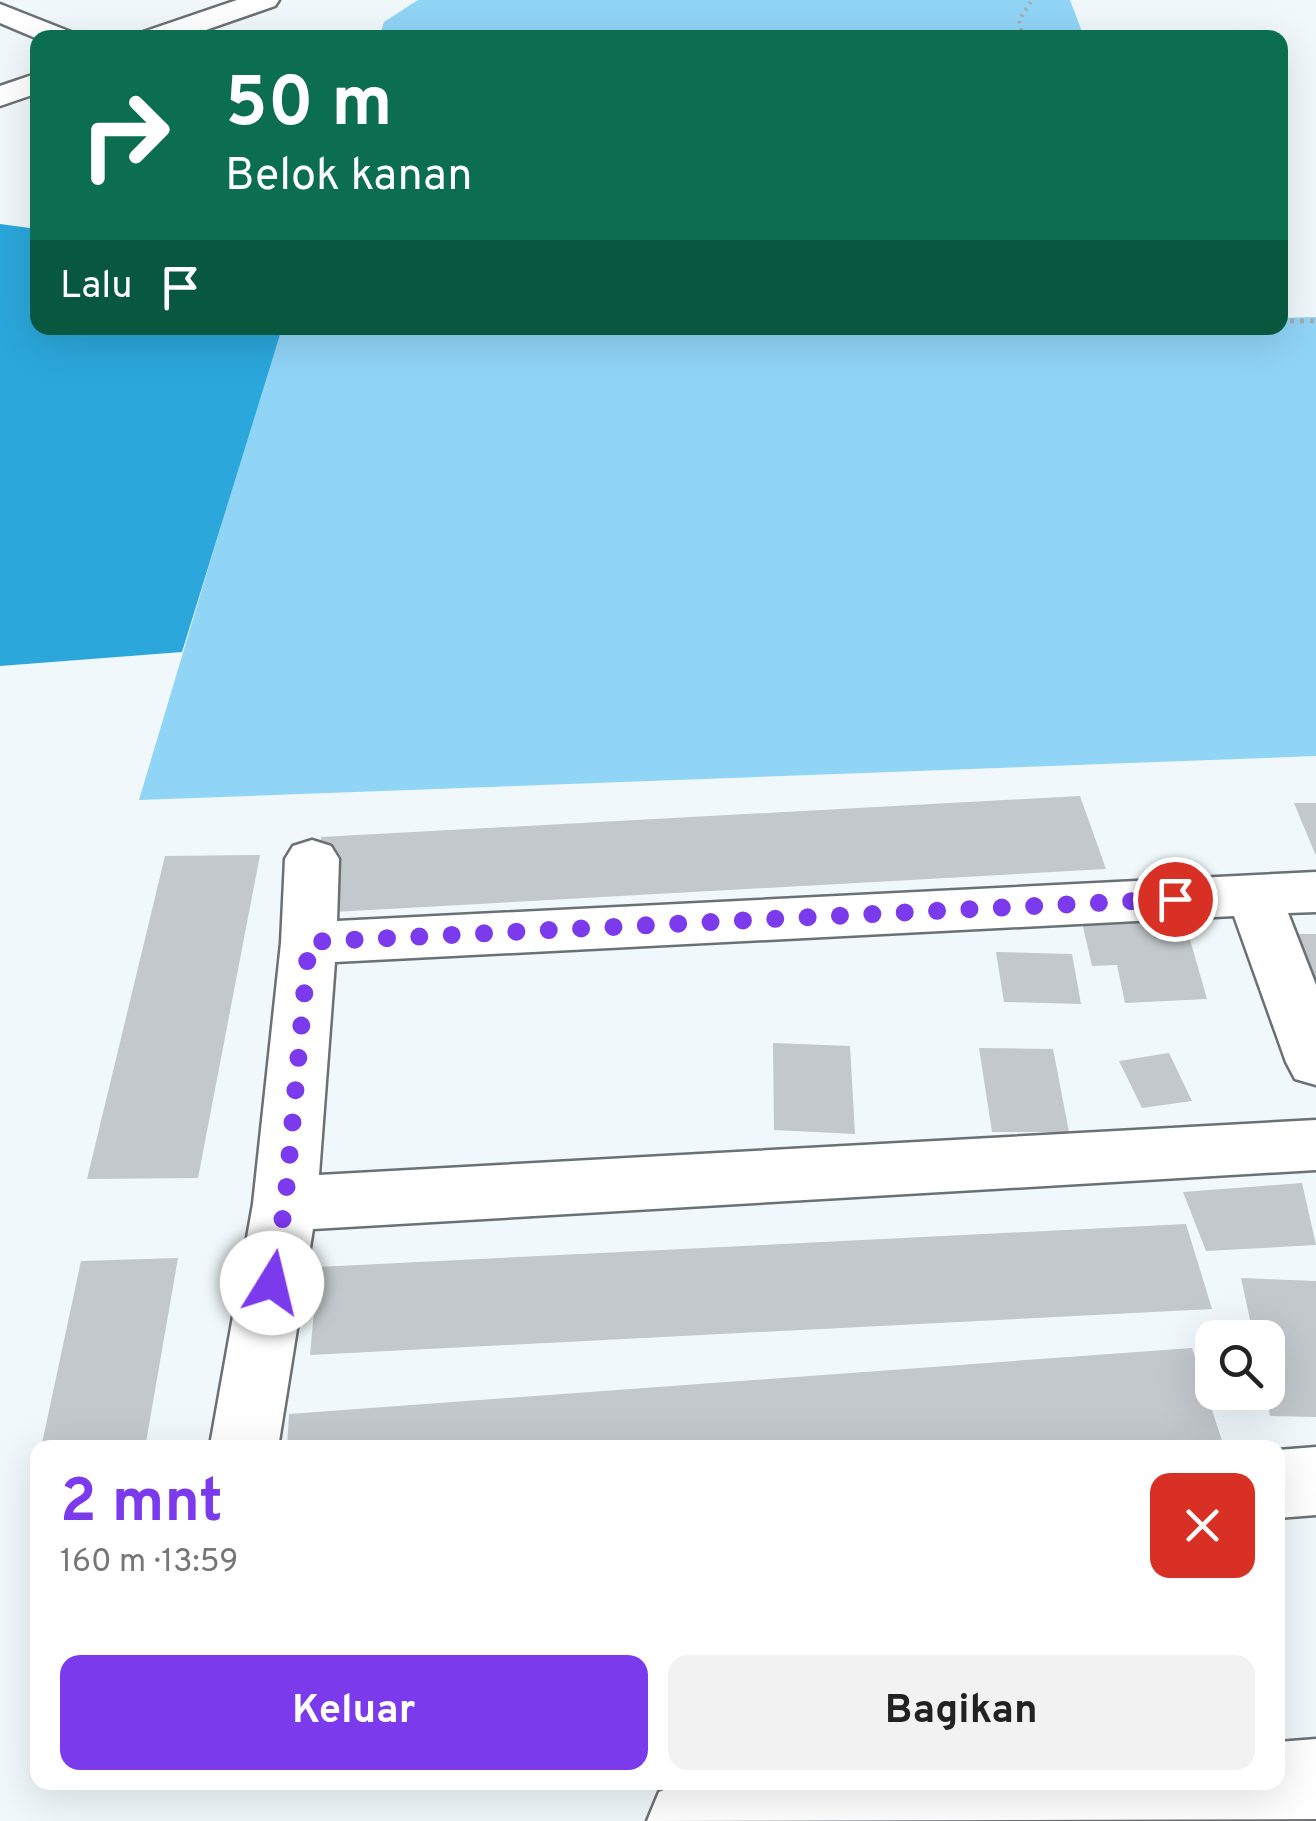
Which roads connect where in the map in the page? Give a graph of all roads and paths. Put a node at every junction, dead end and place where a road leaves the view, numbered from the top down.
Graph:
1 (265, 0) edge
2 (1032, 0) edge
3 (165, 6) dead end
4 (0, 12) edge
5 (201, 20) junction
6 (42, 30) edge
7 (174, 30) edge
8 (1021, 30) edge
9 (1288, 321) edge
10 (1316, 321) edge
11 (312, 859) dead end
12 (1316, 892) edge
13 (1254, 895) junction
14 (309, 942) junction
15 (1316, 1062) edge
16 (1316, 1145) edge
17 (285, 1204) junction
18 (246, 1440) dead end
19 (1316, 1481) edge
20 (1285, 1483) edge
21 (1316, 1778) edge
22 (1285, 1781) edge
23 (1239, 1790) edge
24 (1190, 1805) edge
25 (688, 1821) edge

1 - 5 street
2 - 8 path
3 - 5 street
4 - 6 street
5 - 7 street
9 - 10 path
11 - 14 street
12 - 13 street
13 - 14 street
13 - 15 street
14 - 17 street
16 - 17 street
17 - 18 street
19 - 20 street
21 - 22 street
23 - 24 street
24 - 25 street

